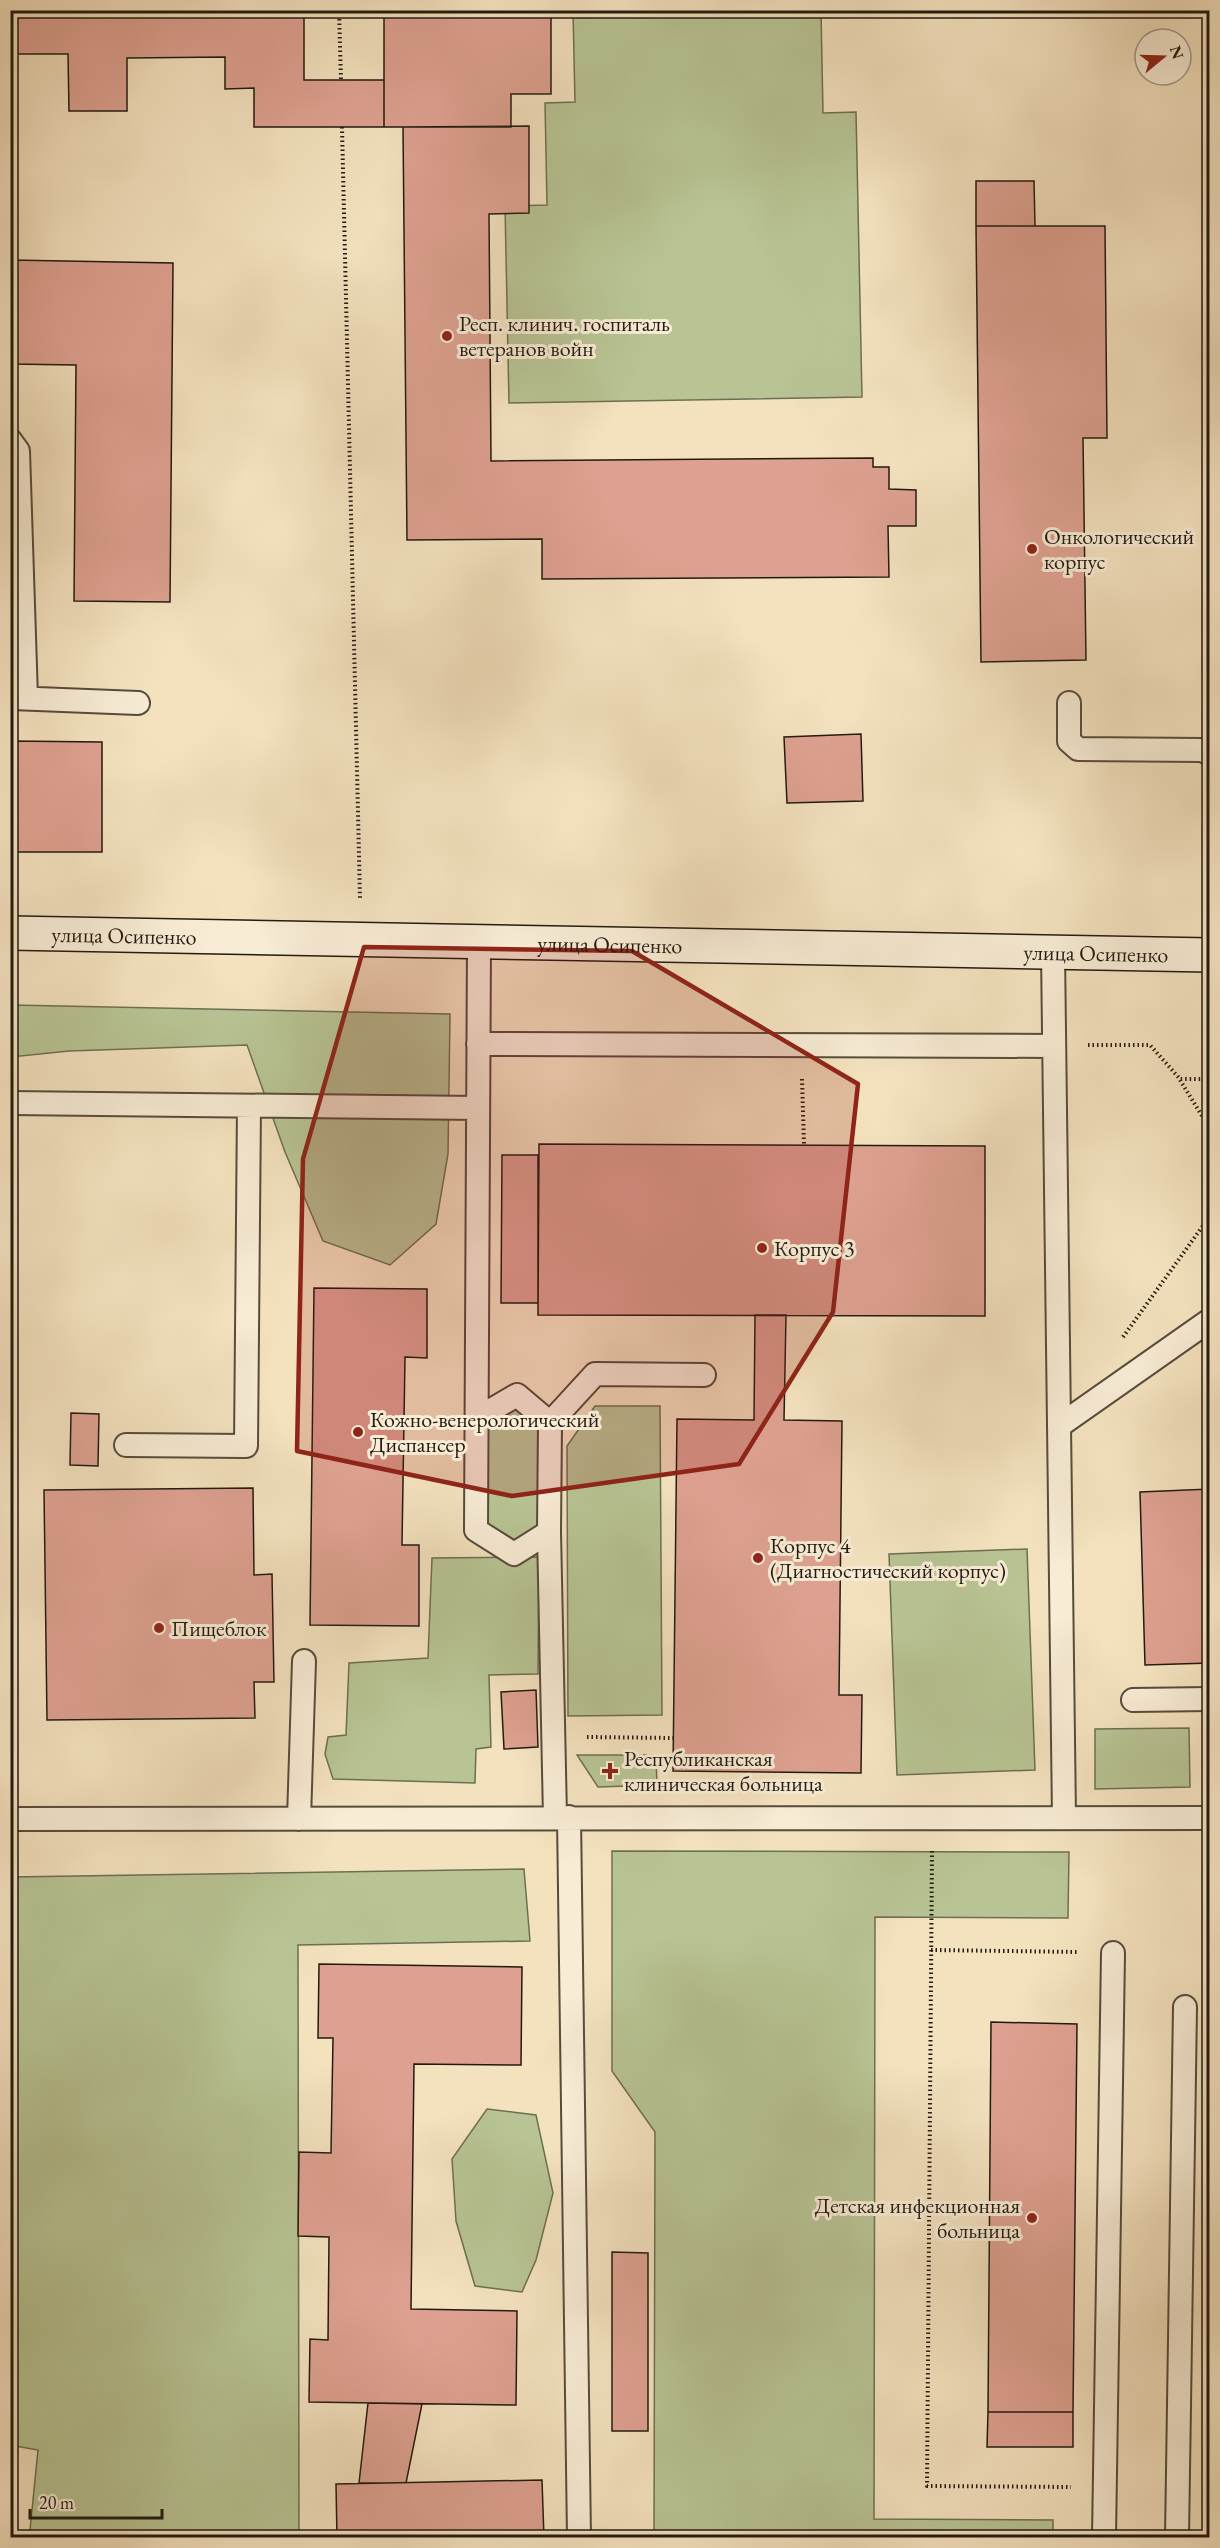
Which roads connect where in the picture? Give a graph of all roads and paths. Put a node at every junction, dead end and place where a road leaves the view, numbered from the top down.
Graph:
1 (339, 10) edge
2 (341, 81) dead end
3 (342, 127) dead end
4 (10, 440) edge
5 (18, 698) edge
6 (138, 703) dead end
7 (1069, 703) dead end
8 (1209, 754) edge
9 (10, 933) edge
10 (362, 939) junction
11 (479, 943) junction
12 (1053, 952) junction
13 (1209, 955) edge
14 (478, 1044) junction
15 (801, 1045) junction
16 (1054, 1046) junction
17 (1209, 1079) edge
18 (1180, 1080) junction
19 (10, 1103) edge
20 (249, 1106) junction
21 (478, 1108) junction
22 (1209, 1129) edge
23 (804, 1145) dead end
24 (1209, 1216) edge
25 (1209, 1320) edge
26 (1121, 1340) dead end
27 (704, 1375) dead end
28 (476, 1419) junction
29 (550, 1423) junction
30 (1059, 1426) junction
31 (126, 1445) dead end
32 (549, 1532) junction
33 (304, 1661) dead end
34 (1209, 1699) edge
35 (1133, 1700) dead end
36 (553, 1737) junction
37 (674, 1738) dead end
38 (562, 1817) junction
39 (932, 1818) junction
40 (1064, 1818) junction
41 (1209, 1818) edge
42 (10, 1819) edge
43 (299, 1819) junction
44 (931, 1950) junction
45 (1113, 1953) joint
46 (1185, 2007) dead end
47 (1105, 2487) junction
48 (579, 2538) edge
49 (1104, 2538) edge
50 (1177, 2538) edge

1 - 2 path
3 - 10 path
4 - 5 lane
5 - 6 lane
7 - 8 lane
9 - 10 street, улица Осипенко
10 - 11 street, улица Осипенко
11 - 12 street, улица Осипенко
11 - 14 lane
12 - 13 street, улица Осипенко
12 - 16 lane
14 - 15 lane
14 - 21 lane
15 - 16 lane
15 - 23 path
16 - 18 path
16 - 30 lane
17 - 18 path
18 - 22 path
19 - 20 lane
20 - 21 lane
20 - 31 lane
21 - 28 lane
24 - 26 path
25 - 30 lane
27 - 29 lane
28 - 29 lane
28 - 32 lane
29 - 32 lane
30 - 40 lane
32 - 36 lane
33 - 43 lane
34 - 35 lane
36 - 37 path
36 - 38 lane
38 - 39 lane
38 - 43 lane
38 - 48 lane
39 - 40 lane
39 - 44 path
40 - 41 lane
42 - 43 lane
44 - 45 path
44 - 47 path
45 - 47 lane
46 - 50 lane
47 - 49 lane

